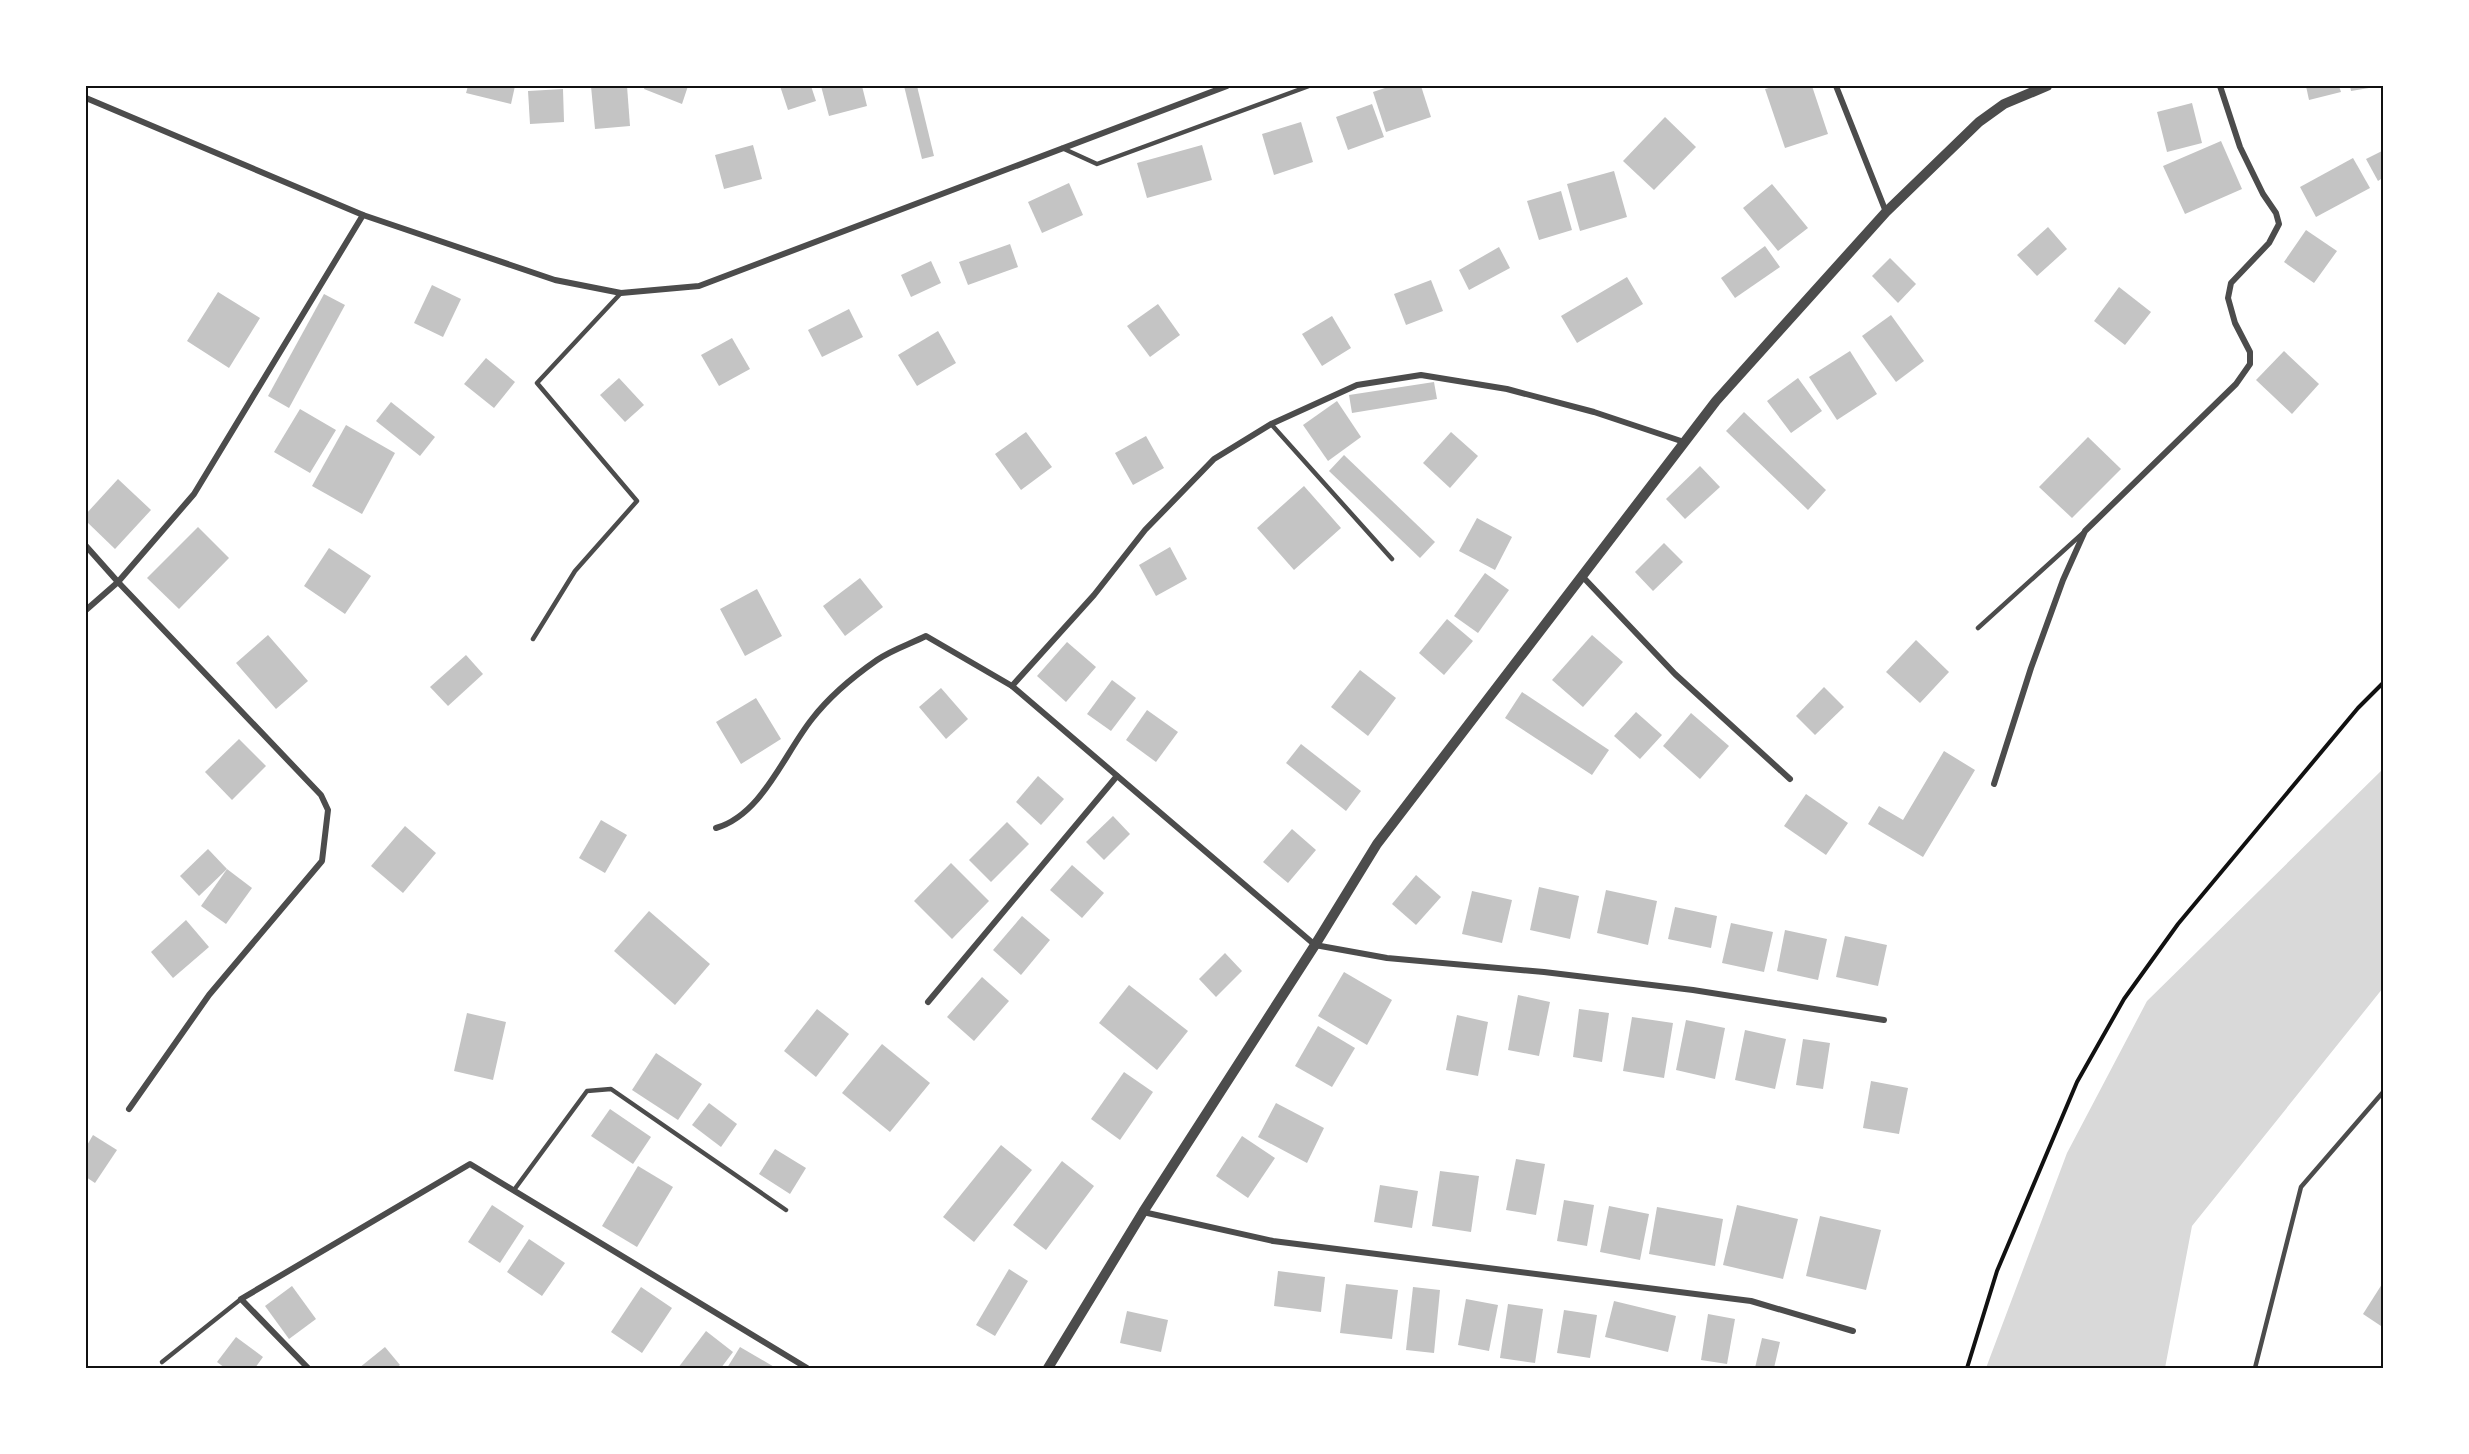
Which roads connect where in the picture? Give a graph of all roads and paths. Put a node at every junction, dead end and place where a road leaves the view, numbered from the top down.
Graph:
1 (1227, 86) edge
2 (1309, 86) edge
3 (1836, 86) edge
4 (2047, 86) edge
5 (2220, 86) edge
6 (86, 98) edge
7 (1062, 148) junction
8 (1886, 212) junction
9 (363, 215) junction
10 (621, 293) junction
11 (1271, 424) junction
12 (1684, 442) junction
13 (2085, 531) junction
14 (86, 546) edge
15 (1392, 559) dead end
16 (1582, 576) junction
17 (118, 582) junction
18 (86, 610) edge
19 (1978, 628) dead end
20 (533, 639) dead end
21 (2384, 682) edge
22 (1012, 686) junction
23 (1117, 776) junction
24 (1790, 779) dead end
25 (1994, 784) dead end
26 (716, 828) dead end
27 (1315, 945) junction
28 (928, 1002) dead end
29 (1884, 1020) dead end
30 (2384, 1091) edge
31 (129, 1108) dead end
32 (514, 1190) junction
33 (786, 1210) dead end
34 (1143, 1212) junction
35 (241, 1299) junction
36 (1853, 1331) dead end
37 (162, 1362) dead end
38 (308, 1368) edge
39 (807, 1368) edge
40 (1048, 1368) edge
41 (1966, 1368) edge
42 (2255, 1368) edge

1 - 7 street
2 - 7 lane
3 - 8 street
4 - 8 street
5 - 13 street
6 - 9 street
7 - 10 street
8 - 12 street
9 - 10 street
9 - 17 street
10 - 20 lane
11 - 12 street
11 - 15 lane
11 - 22 street
12 - 16 street
13 - 19 lane
13 - 25 street
14 - 17 street
16 - 24 street
16 - 27 street
17 - 18 street
17 - 31 street
21 - 41 path
22 - 23 street
22 - 26 street
23 - 27 street
23 - 28 street
27 - 29 street
27 - 34 street
30 - 42 lane
32 - 33 lane
32 - 35 street
32 - 39 street
34 - 36 street
34 - 40 street
35 - 37 lane
35 - 38 street

